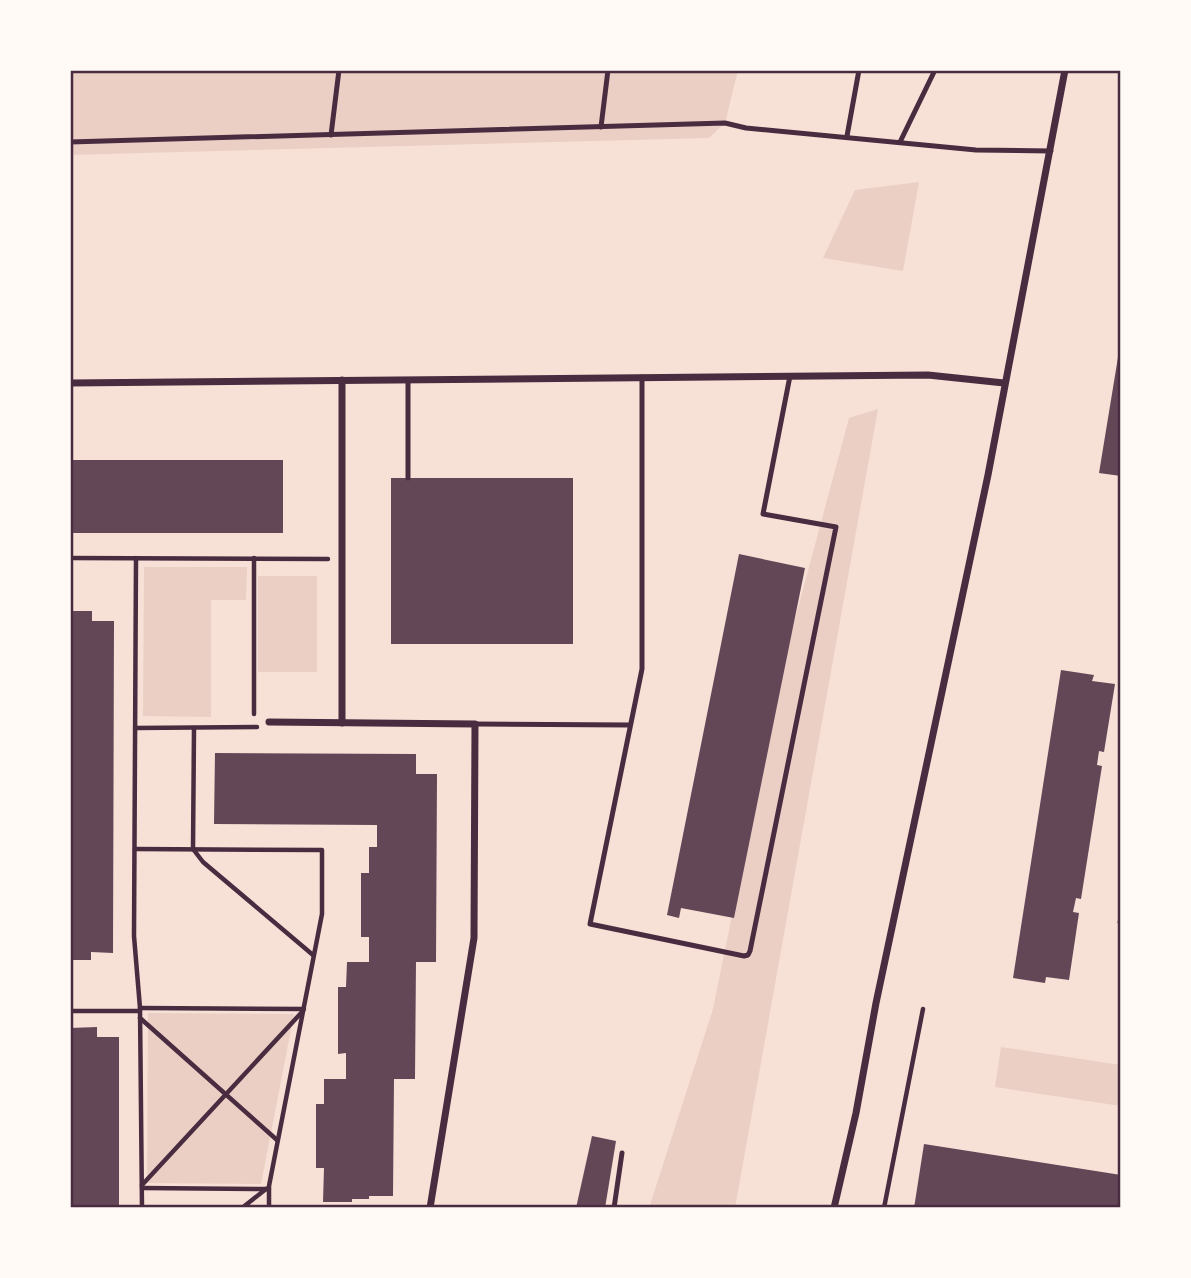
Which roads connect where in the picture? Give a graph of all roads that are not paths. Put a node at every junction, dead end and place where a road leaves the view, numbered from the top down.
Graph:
1 (339, 70) edge
2 (608, 70) edge
3 (859, 70) edge
4 (935, 70) edge
5 (1065, 70) edge
6 (601, 127) junction
7 (331, 135) junction
8 (847, 136) junction
9 (70, 142) edge
10 (900, 142) junction
11 (1051, 151) junction
12 (790, 376) junction
13 (642, 377) junction
14 (342, 380) junction
15 (408, 380) junction
16 (70, 383) edge
17 (1004, 383) junction
18 (408, 478) dead end
19 (269, 722) road end
20 (342, 723) junction
21 (475, 723) junction
22 (630, 724) junction
23 (622, 1153) dead end
24 (430, 1208) edge
25 (614, 1208) edge
26 (834, 1208) edge

1 - 7 lane
2 - 6 lane
3 - 8 lane
4 - 10 lane
5 - 11 street
6 - 7 lane
6 - 8 lane
7 - 9 lane
8 - 10 lane
10 - 11 lane
11 - 17 street
12 - 13 street
12 - 17 street
12 - 22 lane
13 - 15 street
13 - 22 lane
14 - 15 street
14 - 16 street
14 - 20 street
15 - 18 lane
17 - 26 street
19 - 20 street
20 - 21 street
21 - 22 lane
21 - 24 street
23 - 25 lane

